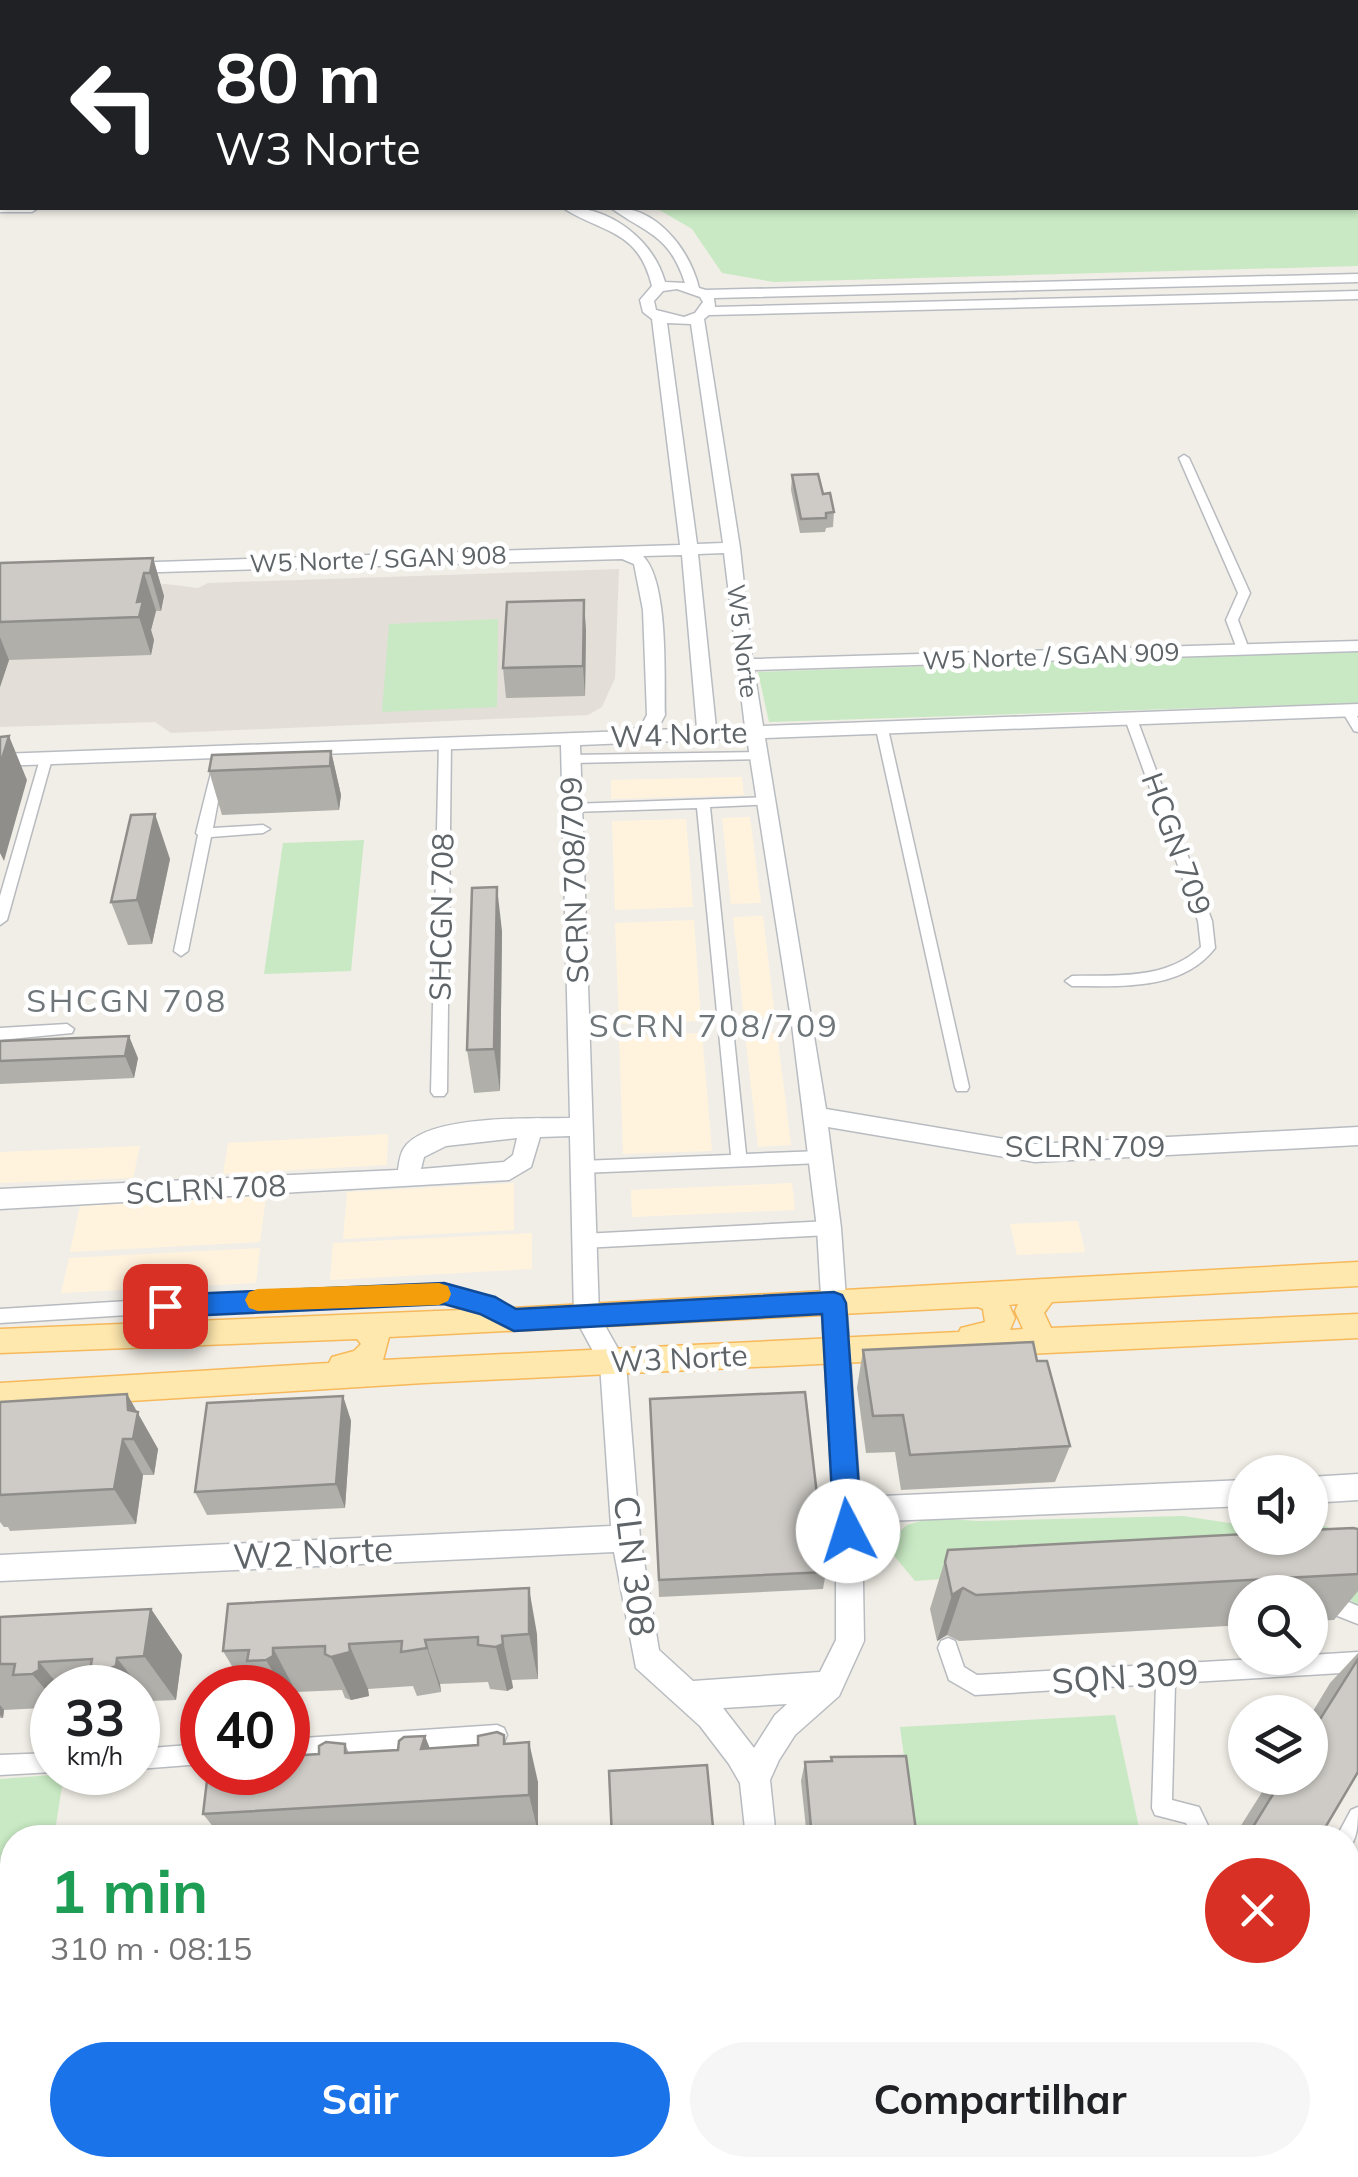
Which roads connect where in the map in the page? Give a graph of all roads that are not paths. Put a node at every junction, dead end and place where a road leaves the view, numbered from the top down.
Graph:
1 (573, 210) edge
2 (621, 210) edge
3 (1358, 278) edge
4 (1340, 279) junction
5 (1289, 280) junction
6 (660, 287) junction
7 (699, 290) junction
8 (1351, 295) edge
9 (1303, 296) junction
10 (702, 315) junction
11 (659, 318) junction
12 (1184, 458) dead end
13 (732, 548) junction
14 (690, 550) junction
15 (616, 552) junction
16 (104, 569) edge
17 (1358, 646) edge
18 (1243, 649) junction
19 (744, 665) junction
20 (1353, 710) edge
21 (1131, 719) junction
22 (1358, 728) edge
23 (882, 729) junction
24 (756, 733) junction
25 (707, 734) junction
26 (629, 737) junction
27 (445, 742) junction
28 (570, 748) junction
29 (223, 750) junction
30 (760, 756) junction
31 (46, 759) junction
32 (0, 760) edge
33 (768, 801) junction
34 (703, 803) junction
35 (571, 808) junction
36 (263, 829) dead end
37 (203, 833) junction
38 (7, 872) edge
39 (0, 920) edge
40 (181, 951) dead end
41 (1072, 981) dead end
42 (67, 1030) dead end
43 (0, 1034) edge
44 (962, 1087) dead end
45 (439, 1092) dead end
46 (815, 1116) junction
47 (580, 1127) junction
48 (530, 1130) junction
49 (1358, 1136) edge
50 (821, 1158) junction
51 (739, 1160) junction
52 (582, 1167) junction
53 (413, 1179) junction
54 (0, 1199) edge
55 (829, 1228) junction
56 (583, 1241) junction
57 (1358, 1274) edge
58 (1045, 1290) junction
59 (976, 1292) junction
60 (834, 1303) junction
61 (0, 1316) edge
62 (587, 1316) junction
63 (514, 1320) junction
64 (442, 1322) junction
65 (359, 1324) junction
66 (1358, 1326) edge
67 (1042, 1340) junction
68 (0, 1342) edge
69 (927, 1346) junction
70 (836, 1350) junction
71 (613, 1363) junction
72 (424, 1370) junction
73 (288, 1379) junction
74 (0, 1396) edge
75 (1358, 1487) edge
76 (1328, 1489) edge
77 (1228, 1494) edge
78 (846, 1510) junction
79 (626, 1538) junction
80 (0, 1568) edge
81 (1332, 1604) edge
82 (1358, 1615) edge
83 (948, 1648) dead end
84 (1358, 1662) edge
85 (1166, 1674) junction
86 (829, 1686) junction
87 (687, 1696) junction
88 (501, 1734) edge
89 (310, 1747) edge
90 (30, 1765) edge
91 (0, 1766) edge
92 (755, 1780) junction
93 (759, 1825) edge
94 (1198, 1825) edge

1 - 6 street
2 - 7 street, W5 Norte
3 - 4 street
4 - 5 street
4 - 8 street
5 - 7 street
5 - 9 street
6 - 7 street
6 - 11 street
7 - 10 street, W5 Norte
8 - 9 street
9 - 10 street
10 - 11 street
10 - 13 street, W5 Norte
11 - 14 street
12 - 18 street
13 - 14 street, W5 Norte / SGAN 908
13 - 19 street, W5 Norte
14 - 15 street, W5 Norte / SGAN 908
14 - 25 street
15 - 16 street, W5 Norte / SGAN 908
15 - 26 street
17 - 18 street, W5 Norte / SGAN 909
18 - 19 street, W5 Norte / SGAN 909
19 - 24 street, W5 Norte
20 - 21 street, W4 Norte
20 - 22 street
21 - 23 street, W4 Norte
21 - 41 street, HCGN 709
23 - 24 street, W4 Norte
23 - 44 street
24 - 25 street, W4 Norte
24 - 30 street
25 - 26 street, W4 Norte
26 - 28 street, W4 Norte
27 - 28 street, W4 Norte
27 - 29 street, W4 Norte
27 - 45 street, SHCGN 708
28 - 30 street, SCRN 708/709
28 - 35 street, SCRN 708/709
29 - 31 street, W4 Norte
29 - 37 street
30 - 33 street
31 - 32 street, W4 Norte
31 - 38 street
33 - 34 street
33 - 46 street
34 - 35 street
34 - 51 street
35 - 47 street, SCRN 708/709
36 - 37 street
37 - 40 street
38 - 39 street
42 - 43 street
46 - 49 street, SCLRN 709
46 - 50 street
47 - 48 street
47 - 52 street, SCRN 708/709
48 - 53 street, SCLRN 708
48 - 53 street
50 - 51 street
50 - 55 street
51 - 52 street
52 - 56 street, SCRN 708/709
53 - 54 street, SCLRN 708
55 - 56 street
55 - 60 street
56 - 62 street, SCRN 708/709
57 - 58 main road, W3 Norte
58 - 59 main road, W3 Norte
58 - 67 main road
59 - 60 main road, W3 Norte
59 - 69 main road
60 - 62 main road, W3 Norte
60 - 70 street
61 - 63 street
62 - 63 main road, W3 Norte
62 - 71 street, CLN 308
63 - 64 main road, W3 Norte
64 - 65 main road, W3 Norte
64 - 72 main road
65 - 68 main road, W3 Norte
65 - 73 main road
66 - 67 main road, W3 Norte
67 - 69 main road, W3 Norte
69 - 70 main road, W3 Norte
70 - 71 main road, W3 Norte
70 - 78 street
71 - 72 main road, W3 Norte
71 - 79 street, CLN 308
72 - 73 main road, W3 Norte
73 - 74 main road, W3 Norte
75 - 76 street
77 - 78 street
78 - 86 street
79 - 80 street, W2 Norte
79 - 87 street, CLN 308
81 - 82 street
83 - 85 street, SQN 309
84 - 85 street, SQN 309
85 - 94 street
86 - 87 street
86 - 92 street
87 - 92 street, CLN 308
88 - 89 street
90 - 91 street
92 - 93 street

